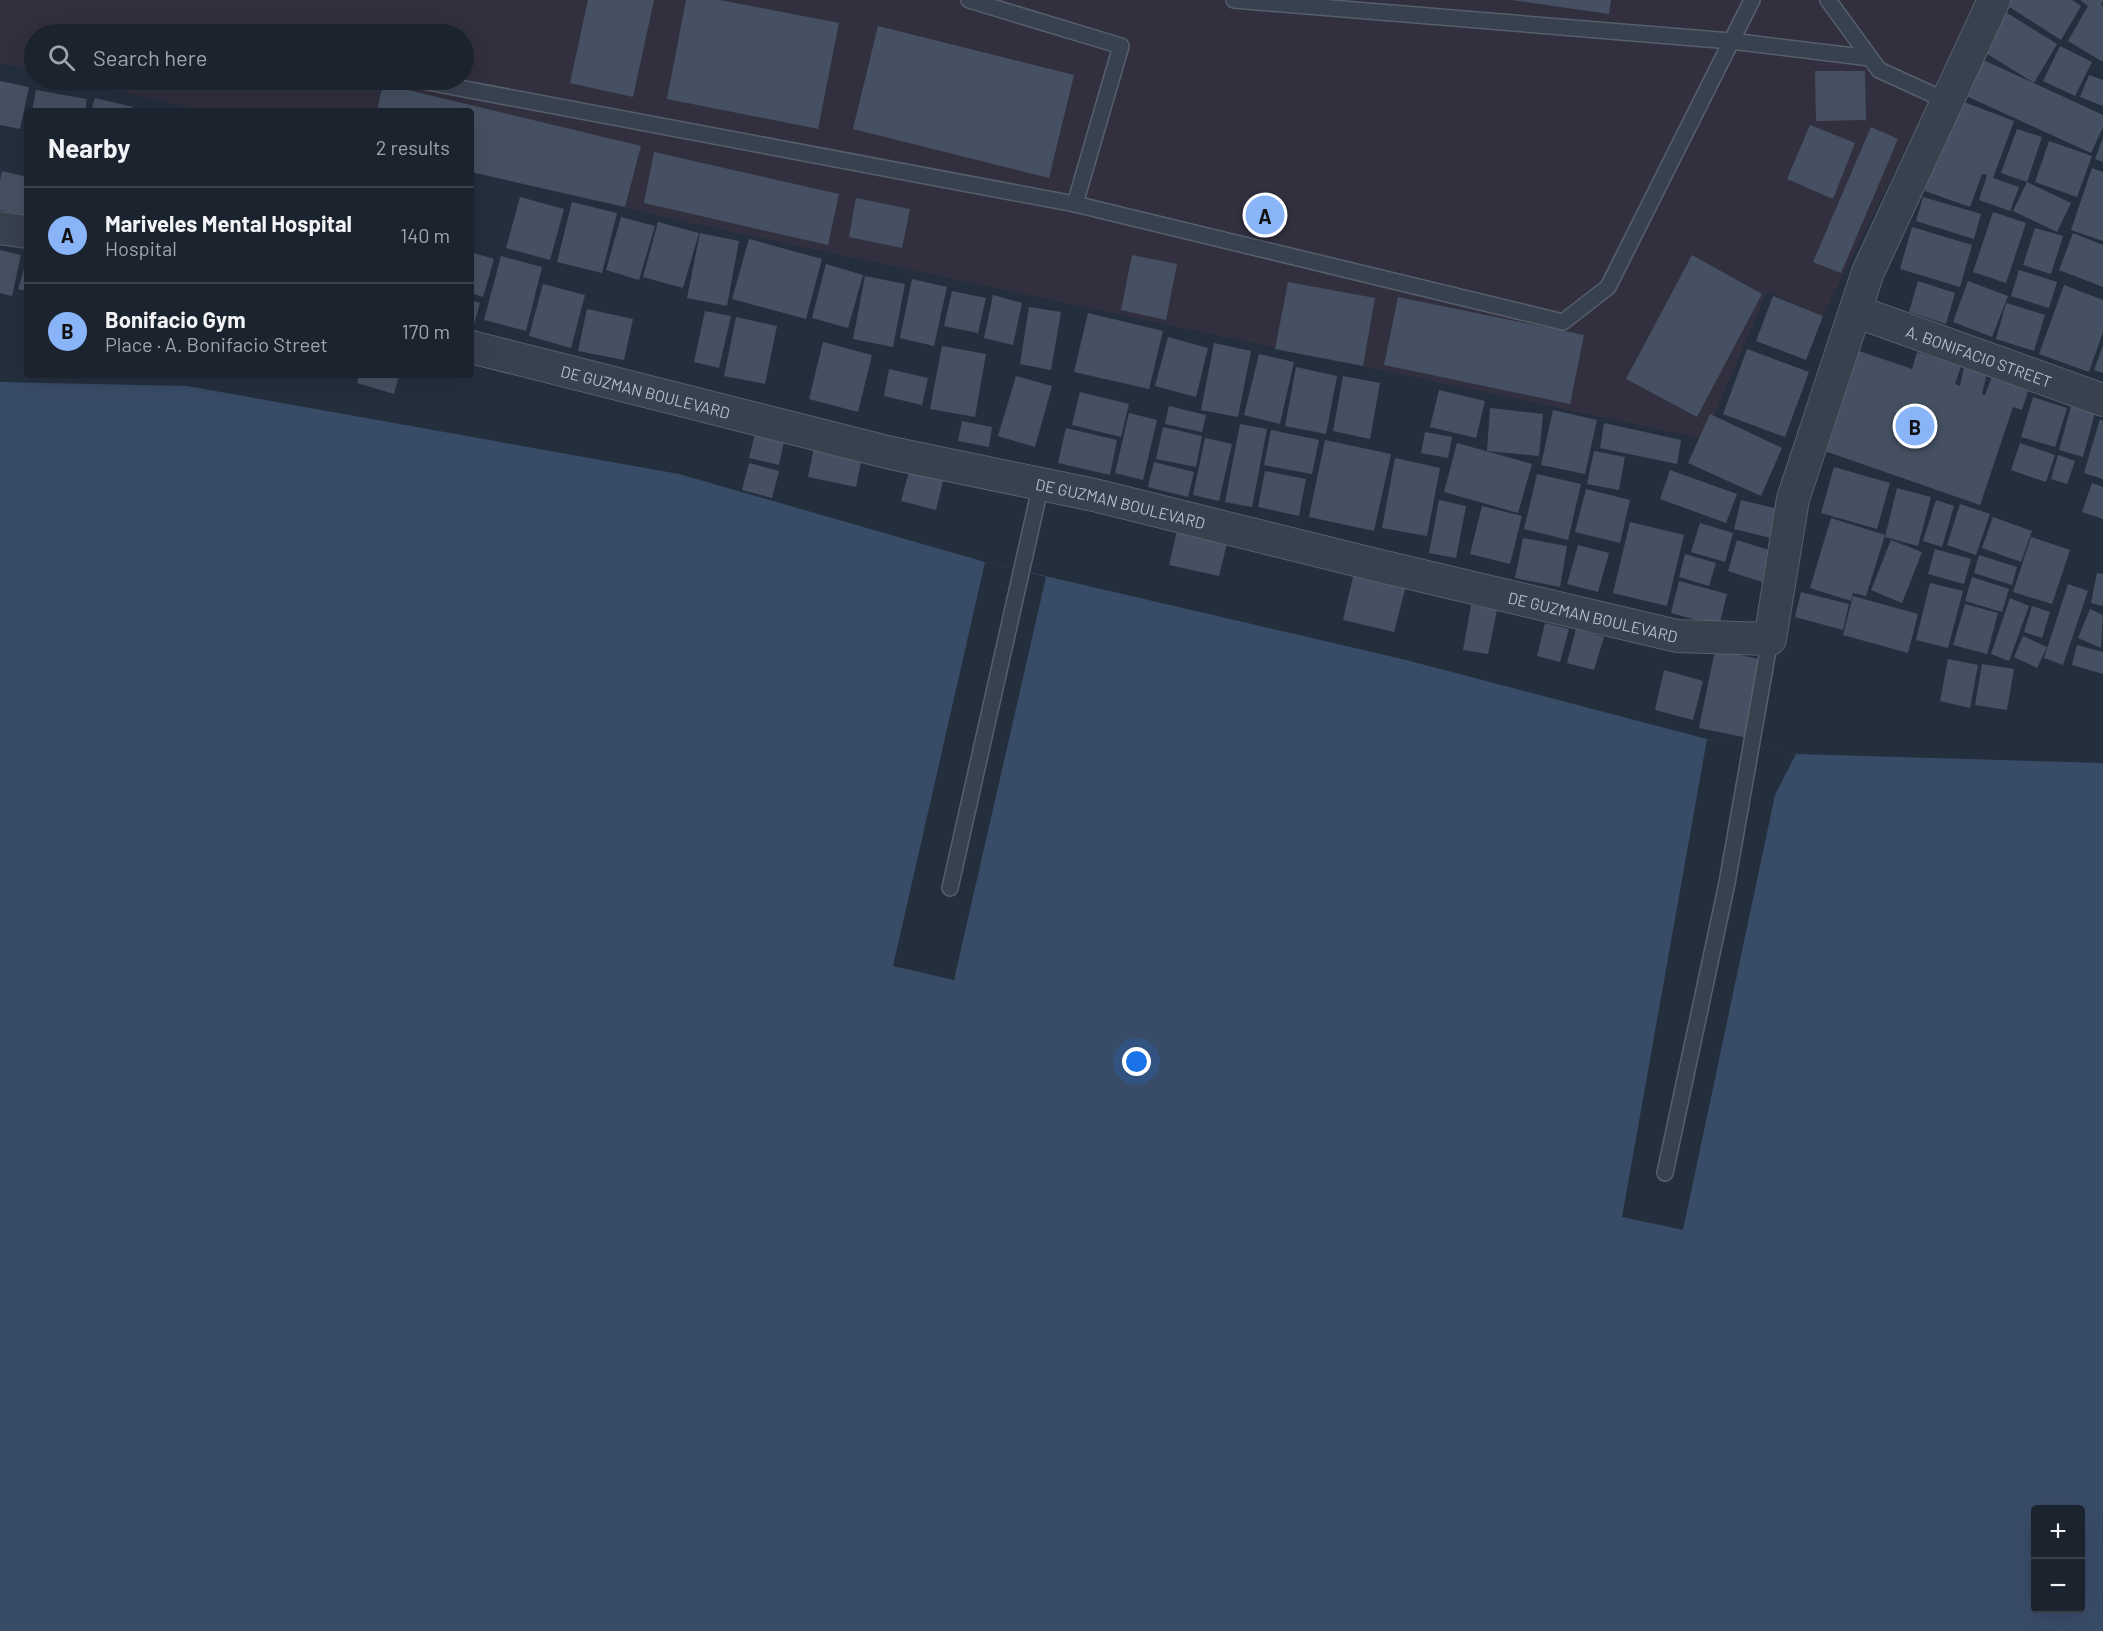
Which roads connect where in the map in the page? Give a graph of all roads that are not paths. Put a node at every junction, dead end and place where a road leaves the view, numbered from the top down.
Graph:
1 (969, 0) edge
2 (1234, 0) edge
3 (1752, 0) edge
4 (1828, 0) edge
5 (1994, 0) edge
6 (1731, 41) junction
7 (1870, 58) junction
8 (470, 90) edge
9 (1947, 101) junction
10 (1075, 204) junction
11 (0, 228) edge
12 (24, 232) edge
13 (1855, 310) junction
14 (474, 347) edge
15 (2103, 400) edge
16 (1041, 484) junction
17 (1770, 639) junction
18 (950, 888) dead end
19 (1665, 1173) dead end

1 - 10 lane
2 - 6 lane
3 - 6 lane
4 - 7 lane
5 - 9 street
6 - 7 lane
6 - 10 lane
7 - 9 lane
8 - 10 lane
9 - 13 street
11 - 12 street
13 - 15 street, A. BONIFACIO STREET
13 - 17 street
14 - 16 street, DE GUZMAN BOULEVARD
16 - 17 street, DE GUZMAN BOULEVARD
16 - 18 lane
17 - 19 lane

